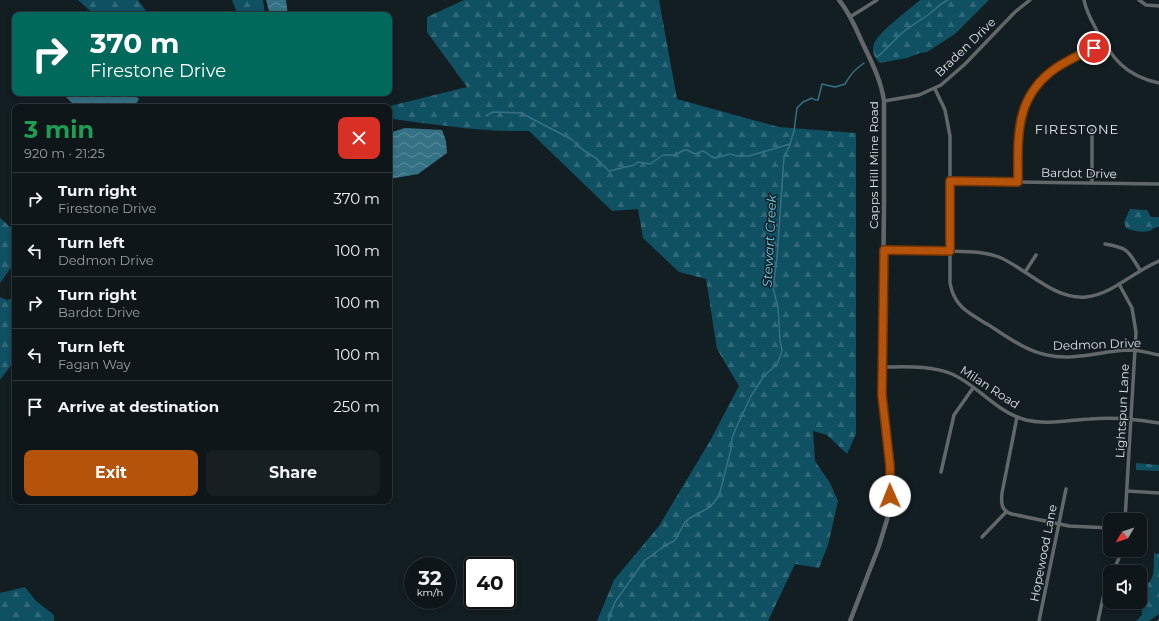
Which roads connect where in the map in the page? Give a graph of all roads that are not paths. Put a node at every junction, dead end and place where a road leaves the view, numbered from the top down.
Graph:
1 (839, 0) edge
2 (877, 0) edge
3 (1030, 0) edge
4 (1084, 0) edge
5 (1139, 0) edge
6 (1159, 6) edge
7 (850, 17) junction
8 (1104, 43) junction
9 (1159, 83) edge
10 (935, 89) junction
11 (884, 100) junction
12 (1092, 130) dead end
13 (950, 181) junction
14 (1018, 182) junction
15 (1092, 182) junction
16 (1159, 184) edge
17 (1105, 244) dead end
18 (884, 250) junction
19 (950, 251) junction
20 (1036, 255) dead end
21 (1159, 261) edge
22 (1140, 270) junction
23 (1025, 272) junction
24 (1119, 284) junction
25 (1136, 351) junction
26 (1159, 355) edge
27 (882, 367) junction
28 (973, 388) junction
29 (1017, 417) junction
30 (1132, 418) junction
31 (1159, 423) edge
32 (941, 472) dead end
33 (1066, 489) dead end
34 (1127, 491) junction
35 (1159, 493) edge
36 (1006, 512) junction
37 (1125, 513) edge
38 (1058, 524) junction
39 (1103, 527) edge
40 (982, 537) dead end
41 (1103, 598) edge
42 (850, 621) edge
43 (1039, 621) edge
44 (1098, 621) edge

1 - 7 street, Capps Hill Mine Road
2 - 7 street
3 - 10 street, Braden Drive
4 - 8 street
5 - 6 street
7 - 11 street, Capps Hill Mine Road
8 - 9 street
8 - 14 street
10 - 11 street, Braden Drive
10 - 13 street, Dedmon Drive
11 - 18 street, Capps Hill Mine Road
12 - 15 street
13 - 14 street, Bardot Drive
13 - 19 street, Dedmon Drive
14 - 15 street, Bardot Drive
15 - 16 street, Bardot Drive
17 - 22 street
18 - 19 street
18 - 27 street, Capps Hill Mine Road
19 - 23 street
19 - 25 street, Dedmon Drive
20 - 23 street
21 - 22 street
22 - 24 street
23 - 24 street
24 - 25 street, Lightspun Lane
25 - 26 street, Dedmon Drive
25 - 30 street, Lightspun Lane
27 - 28 street, Milan Road
27 - 42 street, Capps Hill Mine Road
28 - 29 street, Milan Road
28 - 32 street
29 - 30 street, Milan Road
29 - 36 street
30 - 31 street, Milan Road
30 - 34 street, Lightspun Lane
33 - 38 street, Hopewood Lane
34 - 35 street
34 - 37 street, Lightspun Lane
36 - 38 street
36 - 40 street
38 - 39 street
38 - 43 street, Hopewood Lane
41 - 44 street

